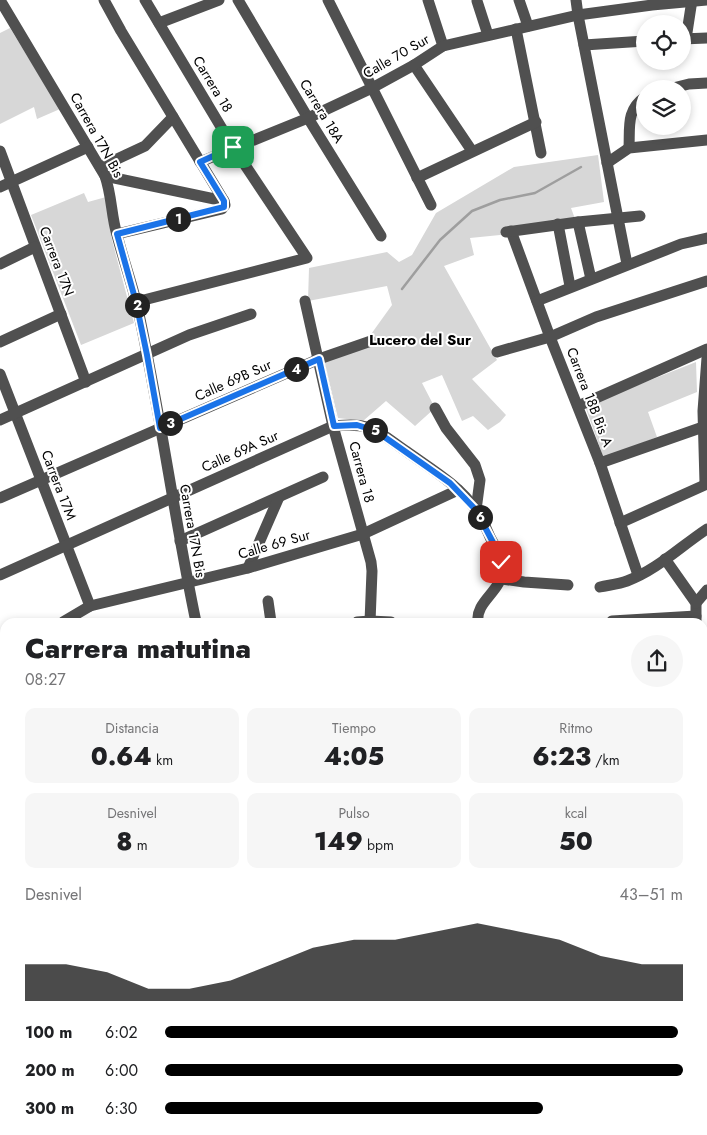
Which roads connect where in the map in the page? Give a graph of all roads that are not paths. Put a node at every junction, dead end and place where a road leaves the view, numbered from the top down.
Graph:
1 (0, 0) edge
2 (104, 0) edge
3 (145, 0) edge
4 (219, 0) edge
5 (238, 0) edge
6 (328, 0) edge
7 (428, 0) edge
8 (520, 0) edge
9 (576, 0) edge
10 (692, 0) edge
11 (707, 0) edge
12 (477, 1) edge
13 (652, 3) edge
14 (578, 15) junction
15 (689, 15) edge
16 (159, 23) junction
17 (522, 27) junction
18 (488, 36) junction
19 (707, 38) edge
20 (691, 39) edge
21 (636, 41) edge
22 (443, 46) junction
23 (584, 46) junction
24 (414, 66) junction
25 (707, 83) edge
26 (691, 84) edge
27 (372, 88) junction
28 (636, 104) edge
29 (173, 116) junction
30 (308, 118) junction
31 (536, 122) junction
32 (707, 140) edge
33 (88, 147) junction
34 (233, 147) junction
35 (629, 148) junction
36 (0, 151) edge
37 (472, 151) junction
38 (541, 153) dead end
39 (200, 162) junction
40 (607, 163) junction
41 (102, 171) junction
42 (417, 178) junction
43 (12, 182) junction
44 (0, 187) edge
45 (223, 205) junction
46 (431, 205) dead end
47 (640, 216) dead end
48 (617, 218) junction
49 (578, 222) junction
50 (558, 224) junction
51 (117, 234) junction
52 (381, 236) dead end
53 (707, 238) edge
54 (35, 247) junction
55 (0, 264) edge
56 (627, 264) junction
57 (591, 279) junction
58 (707, 281) edge
59 (570, 286) junction
60 (305, 301) dead end
61 (537, 301) junction
62 (136, 302) junction
63 (61, 314) junction
64 (251, 314) dead end
65 (550, 337) junction
66 (370, 341) dead end
67 (0, 342) edge
68 (707, 349) edge
69 (497, 352) dead end
70 (147, 355) junction
71 (707, 358) edge
72 (319, 359) junction
73 (0, 374) edge
74 (86, 382) junction
75 (578, 406) junction
76 (435, 408) dead end
77 (15, 413) junction
78 (0, 420) edge
79 (334, 426) junction
80 (160, 428) junction
81 (703, 428) junction
82 (600, 463) junction
83 (323, 477) dead end
84 (41, 480) junction
85 (706, 483) edge
86 (458, 490) junction
87 (278, 497) junction
88 (0, 498) edge
89 (172, 498) junction
90 (476, 510) junction
91 (620, 523) junction
92 (707, 528) edge
93 (363, 534) junction
94 (180, 541) junction
95 (66, 545) junction
96 (665, 559) junction
97 (248, 568) junction
98 (0, 575) edge
99 (638, 575) junction
100 (502, 578) junction
101 (187, 582) junction
102 (568, 585) dead end
103 (600, 587) dead end
104 (707, 590) edge
105 (268, 601) dead end
106 (696, 603) junction
107 (90, 606) junction
108 (80, 618) edge
109 (195, 618) edge
110 (270, 618) edge
111 (370, 618) edge
112 (478, 618) edge
113 (696, 618) edge

1 - 33 street, Carrera 17N Bis
2 - 29 street
3 - 16 street, Carrera 18
4 - 16 street
5 - 30 street, Carrera 18A
6 - 27 street
7 - 22 street
8 - 17 street
9 - 14 street
10 - 11 street, Calle 70 Sur
10 - 13 street, Calle 70 Sur
10 - 15 street
12 - 18 street
13 - 14 street, Calle 70 Sur
14 - 17 street, Calle 70 Sur
14 - 23 street
16 - 34 street, Carrera 18
17 - 18 street, Calle 70 Sur
17 - 31 street
18 - 22 street, Calle 70 Sur
19 - 20 street
21 - 23 street
22 - 24 street, Calle 70 Sur
23 - 40 street
24 - 27 street, Calle 70 Sur
24 - 37 street
25 - 26 street
27 - 30 street, Calle 70 Sur
27 - 42 street
28 - 35 street
29 - 39 street
29 - 41 street
30 - 34 street, Calle 70 Sur
30 - 52 street, Carrera 18A
31 - 37 street
31 - 38 street
32 - 35 street
33 - 41 street, Carrera 17N Bis
33 - 43 street
34 - 39 street, Calle 70 Sur
34 - 62 street, Carrera 18
35 - 40 street
36 - 43 street, Carrera 17N
37 - 42 street
39 - 45 street
40 - 48 street
41 - 45 street
41 - 51 street, Carrera 17N Bis
42 - 46 street
43 - 44 street
43 - 54 street, Carrera 17N
45 - 51 street
47 - 48 street
48 - 49 street
48 - 56 street
49 - 50 street
49 - 57 street
50 - 59 street
50 - 61 street, Carrera 18B Bis A
51 - 62 street, Carrera 17N Bis
53 - 56 street
54 - 55 street
54 - 63 street, Carrera 17N
56 - 57 street
57 - 59 street
58 - 65 street
59 - 61 street
60 - 72 street, Carrera 18
61 - 65 street, Carrera 18B Bis A
62 - 70 street, Carrera 17N Bis
63 - 67 street
63 - 74 street, Carrera 17N
64 - 70 street
65 - 69 street
65 - 75 street, Carrera 18B Bis A
66 - 72 street, Calle 69B Sur
68 - 75 street
70 - 74 street
70 - 80 street, Carrera 17N Bis
71 - 81 street
72 - 79 street, Carrera 18
72 - 80 street, Calle 69B Sur
73 - 77 street, Carrera 17M
74 - 77 street
75 - 82 street, Carrera 18B Bis A
76 - 90 street
77 - 78 street
77 - 84 street, Carrera 17M
79 - 86 street, Calle 69A Sur
79 - 89 street, Calle 69A Sur
79 - 93 street, Carrera 18
80 - 84 street, Calle 69B Sur
80 - 89 street, Carrera 17N Bis
81 - 82 street
81 - 85 street
82 - 91 street, Carrera 18B Bis A
83 - 87 street
84 - 88 street, Calle 69B Sur
84 - 95 street, Carrera 17M
85 - 91 street
86 - 90 street
86 - 93 street, Calle 69 Sur
87 - 94 street
87 - 97 street
89 - 94 street, Carrera 17N Bis
89 - 95 street, Calle 69A Sur
90 - 100 street
91 - 99 street, Carrera 18B Bis A
92 - 96 street
93 - 97 street, Calle 69 Sur
93 - 111 street, Carrera 18
94 - 101 street, Carrera 17N Bis
95 - 98 street, Calle 69A Sur
95 - 107 street, Carrera 17M
96 - 99 street
96 - 106 street
97 - 101 street, Calle 69 Sur
99 - 103 street
100 - 102 street
100 - 112 street
101 - 107 street, Calle 69 Sur
101 - 109 street, Carrera 17N Bis
104 - 106 street
105 - 110 street
106 - 113 street
107 - 108 street, Calle 69 Sur

